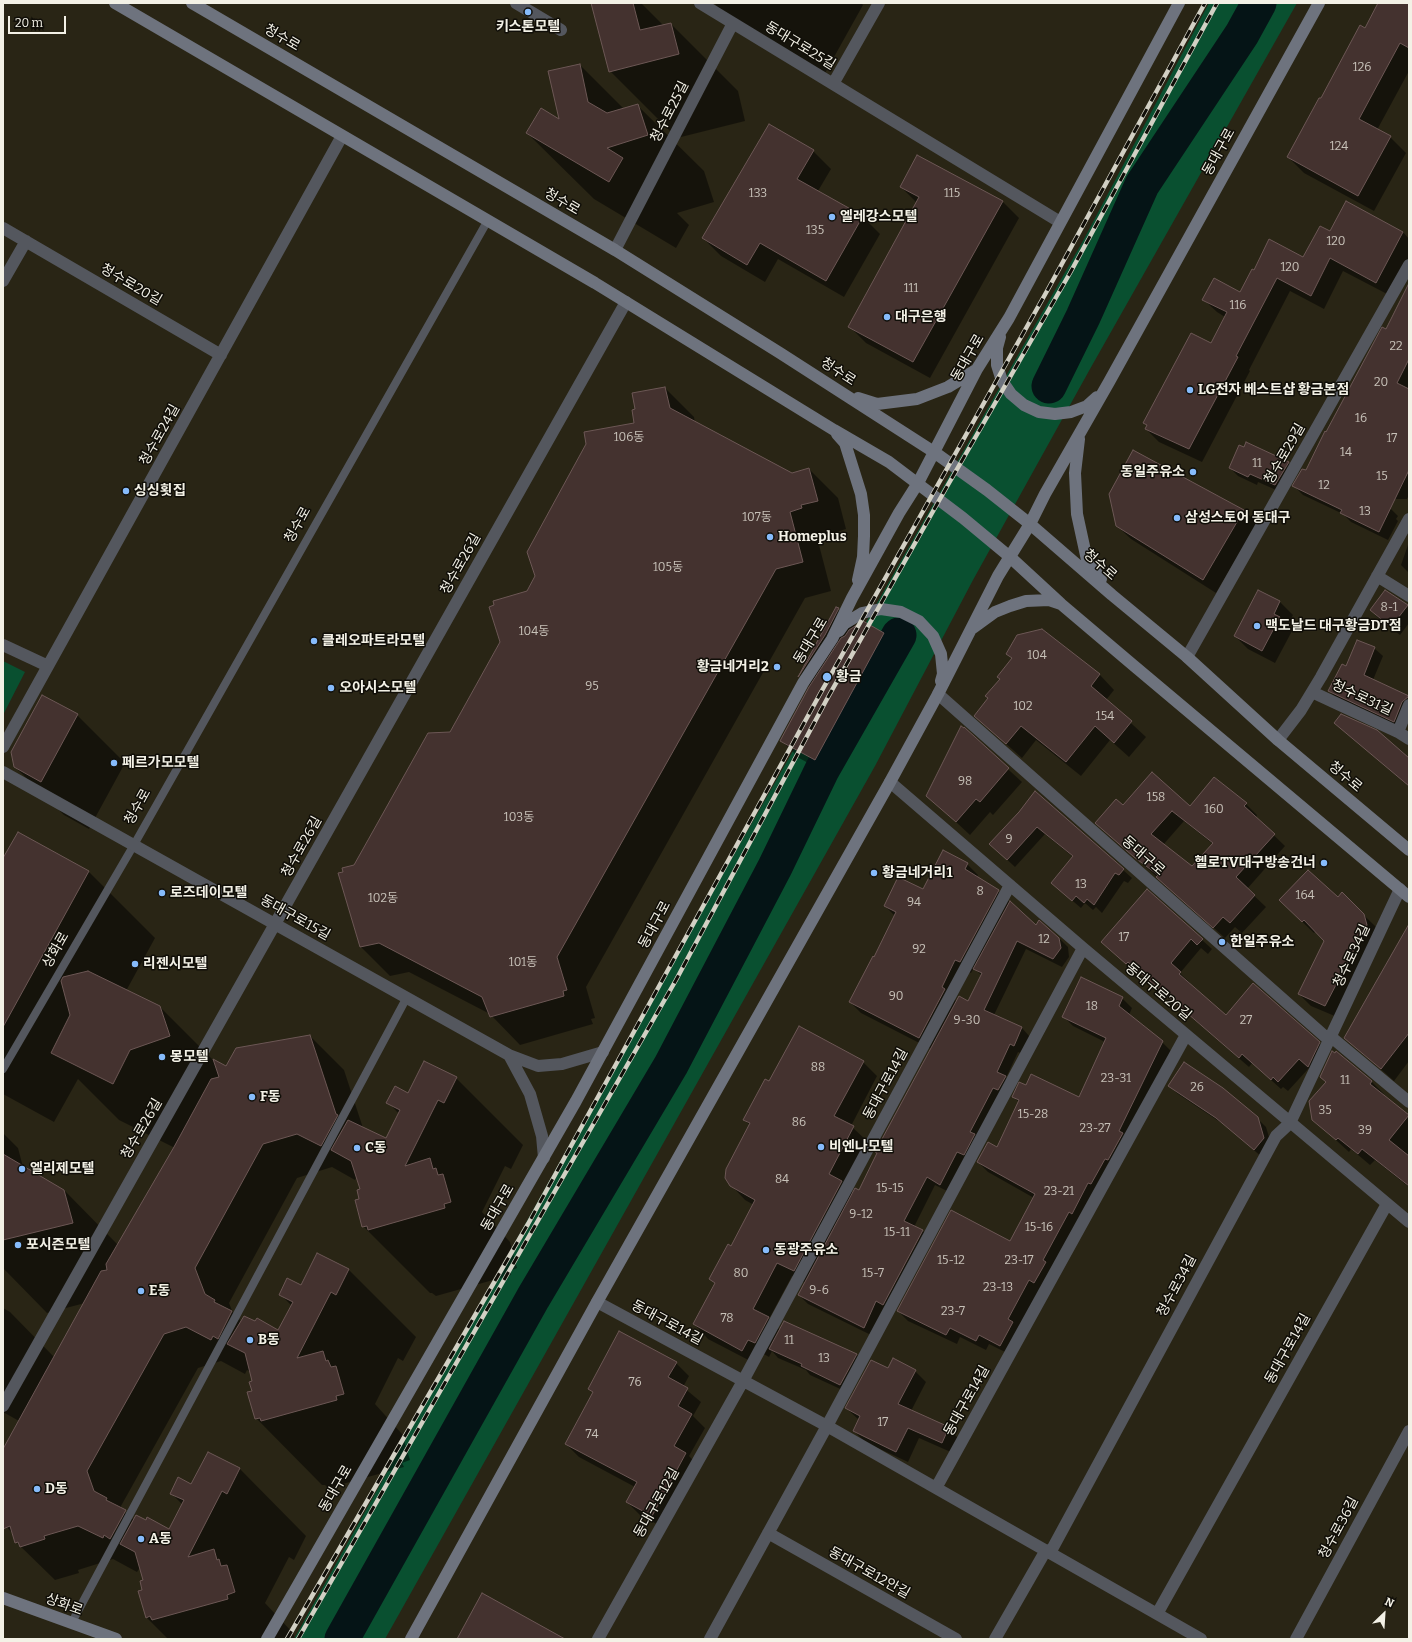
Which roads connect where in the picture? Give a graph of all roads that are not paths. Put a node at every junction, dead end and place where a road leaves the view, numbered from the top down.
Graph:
1 (116, 3) edge
2 (192, 3) edge
3 (516, 3) edge
4 (700, 3) edge
5 (879, 3) edge
6 (1179, 3) edge
7 (1319, 3) edge
8 (733, 23) junction
9 (561, 30) dead end
10 (834, 84) junction
11 (342, 136) junction
12 (488, 220) junction
13 (1060, 222) junction
14 (3, 228) edge
15 (26, 241) junction
16 (615, 250) junction
17 (1409, 265) edge
18 (3, 281) edge
19 (626, 302) junction
20 (1009, 318) junction
21 (221, 355) junction
22 (977, 369) junction
23 (1109, 382) junction
24 (843, 394) junction
25 (834, 430) junction
26 (1080, 433) junction
27 (934, 452) junction
28 (918, 483) junction
29 (1409, 518) edge
30 (1030, 524) junction
31 (1010, 557) junction
32 (1377, 576) junction
33 (1112, 595) junction
34 (1409, 596) edge
35 (852, 598) junction
36 (1061, 604) junction
37 (968, 632) junction
38 (832, 639) junction
39 (3, 645) edge
40 (1187, 657) junction
41 (48, 666) junction
42 (1312, 692) junction
43 (938, 694) junction
44 (1409, 705) edge
45 (1398, 732) junction
46 (1278, 740) junction
47 (1409, 740) edge
48 (3, 747) edge
49 (3, 772) edge
50 (890, 782) junction
51 (134, 845) junction
52 (1409, 850) edge
53 (1010, 885) junction
54 (1404, 893) edge
55 (276, 924) junction
56 (1083, 948) junction
57 (407, 998) junction
58 (1186, 1035) junction
59 (1330, 1038) junction
60 (603, 1052) junction
61 (509, 1055) junction
62 (3, 1069) edge
63 (1409, 1102) edge
64 (1290, 1123) junction
65 (544, 1158) junction
66 (1387, 1204) junction
67 (1409, 1222) edge
68 (597, 1302) junction
69 (743, 1381) junction
70 (3, 1406) edge
71 (827, 1426) junction
72 (1409, 1431) edge
73 (936, 1488) junction
74 (768, 1533) junction
75 (1048, 1551) junction
76 (3, 1598) edge
77 (1157, 1614) junction
78 (71, 1624) junction
79 (116, 1639) edge
80 (267, 1639) edge
81 (412, 1639) edge
82 (598, 1639) edge
83 (710, 1639) edge
84 (956, 1639) edge
85 (995, 1639) edge
86 (1201, 1639) edge
87 (1296, 1639) edge

1 - 11 main road
2 - 16 main road, 청수로
3 - 9 street
4 - 8 street
5 - 10 street, 동대구로25길
6 - 13 main road, 동대구로
7 - 23 main road, 동대구로
8 - 10 street, 동대구로25길
8 - 16 street, 청수로25길
10 - 13 street
11 - 12 main road
11 - 21 street, 청수로24길
12 - 19 main road
12 - 51 lane, 청수로
13 - 20 main road, 동대구로
14 - 15 street, 청수로20길
15 - 18 street
15 - 21 street, 청수로20길
16 - 24 main road, 청수로
17 - 40 street, 청수로29길
19 - 25 main road
19 - 55 street, 청수로26길
20 - 22 main road, 동대구로
20 - 23 main road
21 - 41 street, 청수로24길
22 - 24 main road
22 - 27 main road, 동대구로
23 - 26 main road, 동대구로
24 - 27 main road, 청수로
25 - 28 main road
25 - 35 main road
26 - 30 main road, 동대구로
26 - 33 main road
27 - 28 main road, 동대구로
27 - 30 main road, 청수로
28 - 31 main road
28 - 35 main road, 동대구로
29 - 32 street, 청수로31길
30 - 31 main road, 동대구로
30 - 33 main road, 청수로
31 - 36 main road
31 - 37 main road, 동대구로
32 - 34 street
32 - 42 street, 청수로31길
33 - 40 main road, 청수로
35 - 38 main road, 동대구로
36 - 37 main road
36 - 54 main road
37 - 43 main road, 동대구로
38 - 43 main road
38 - 60 main road, 동대구로
39 - 41 street
40 - 46 main road, 청수로
41 - 48 street, 청수로24길
42 - 45 street, 청수로31길
42 - 46 street, 청수로31길
43 - 50 main road, 동대구로
43 - 59 street, 동대구로
44 - 45 street, 청수로31길
45 - 47 street, 청수로31길
46 - 52 main road, 청수로
49 - 51 street, 동대구로15길
50 - 53 street, 동대구로20길
50 - 68 main road, 동대구로
51 - 55 street, 동대구로15길
51 - 62 lane, 상화로
53 - 56 street, 동대구로20길
53 - 69 street, 동대구로14길
54 - 59 street, 청수로34길
55 - 57 street, 동대구로15길
55 - 70 street, 청수로26길
56 - 58 street, 동대구로20길
56 - 71 street
57 - 61 street, 동대구로15길
57 - 78 lane
58 - 64 street, 동대구로20길
58 - 73 street, 동대구로14길
59 - 63 street
59 - 64 street, 청수로34길
60 - 61 street, 동대구로15길
60 - 65 main road, 동대구로
61 - 65 street
64 - 66 street, 동대구로20길
64 - 75 street, 청수로34길
65 - 80 main road, 동대구로
66 - 67 street, 동대구로20길
66 - 77 street, 동대구로14길
68 - 69 street, 동대구로14길
68 - 81 main road, 동대구로
69 - 71 street, 동대구로14길
69 - 82 street, 동대구로12길
71 - 73 street, 동대구로14길
71 - 74 street
72 - 87 street, 청수로36길
73 - 75 street, 동대구로14길
74 - 83 street
74 - 84 street, 동대구로12안길
75 - 77 street, 동대구로14길
75 - 85 street
76 - 78 main road, 상화로
77 - 86 street, 동대구로14길
78 - 79 main road, 상화로

